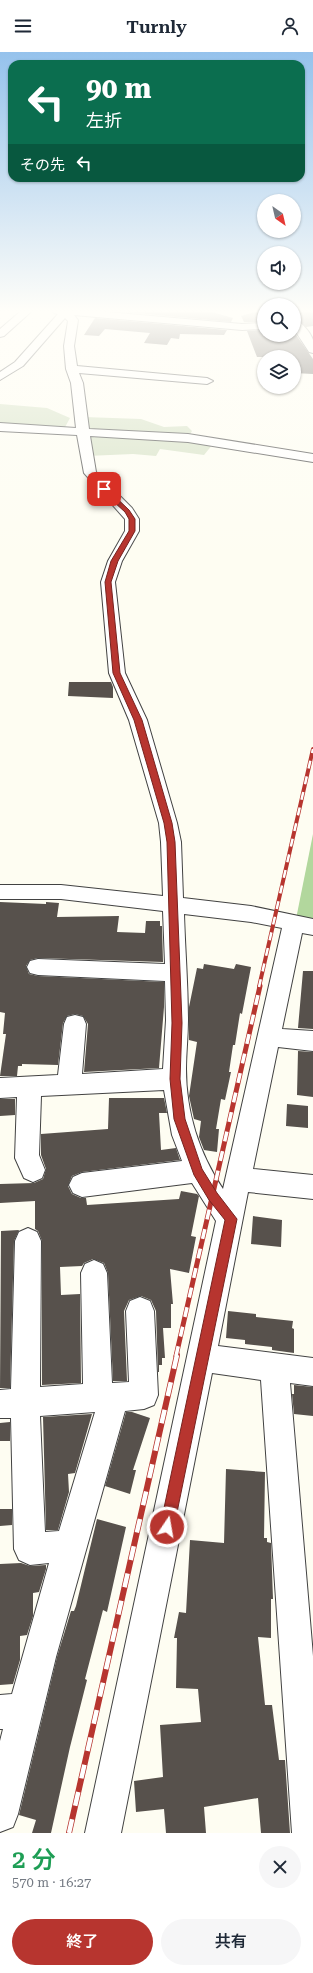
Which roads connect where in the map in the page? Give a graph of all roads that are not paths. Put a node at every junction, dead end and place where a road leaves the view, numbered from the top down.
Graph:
1 (78, 393) edge
2 (0, 427) edge
3 (84, 431) junction
4 (313, 458) edge
5 (0, 892) edge
6 (174, 906) junction
7 (303, 926) edge
8 (38, 966) dead end
9 (176, 973) junction
10 (75, 1024) dead end
11 (268, 1037) junction
12 (313, 1041) edge
13 (175, 1079) junction
14 (69, 1084) junction
15 (29, 1086) junction
16 (0, 1088) edge
17 (33, 1170) dead end
18 (198, 1171) junction
19 (238, 1179) junction
20 (82, 1185) dead end
21 (313, 1186) edge
22 (231, 1219) junction
23 (28, 1241) dead end
24 (94, 1273) dead end
25 (140, 1312) dead end
26 (202, 1358) junction
27 (274, 1367) junction
28 (313, 1372) edge
29 (106, 1398) junction
30 (13, 1404) edge
31 (69, 1546) junction
32 (12, 1712) edge
33 (310, 1811) edge
34 (0, 1814) edge
35 (103, 1833) edge

1 - 3 street
2 - 3 street
3 - 4 street
3 - 6 street
5 - 6 street
6 - 7 street
6 - 9 street
7 - 11 street
8 - 9 street
9 - 13 street
10 - 14 street
11 - 12 street
11 - 19 street
13 - 14 street
13 - 18 street
14 - 15 street
15 - 16 street
15 - 17 street
18 - 20 street
18 - 22 street
19 - 21 street
19 - 22 street
22 - 26 street
23 - 30 street
24 - 29 street
25 - 29 street
26 - 27 street
26 - 35 street
27 - 28 street
27 - 33 street
29 - 30 street
29 - 31 street
30 - 31 street
31 - 32 street
32 - 34 street

